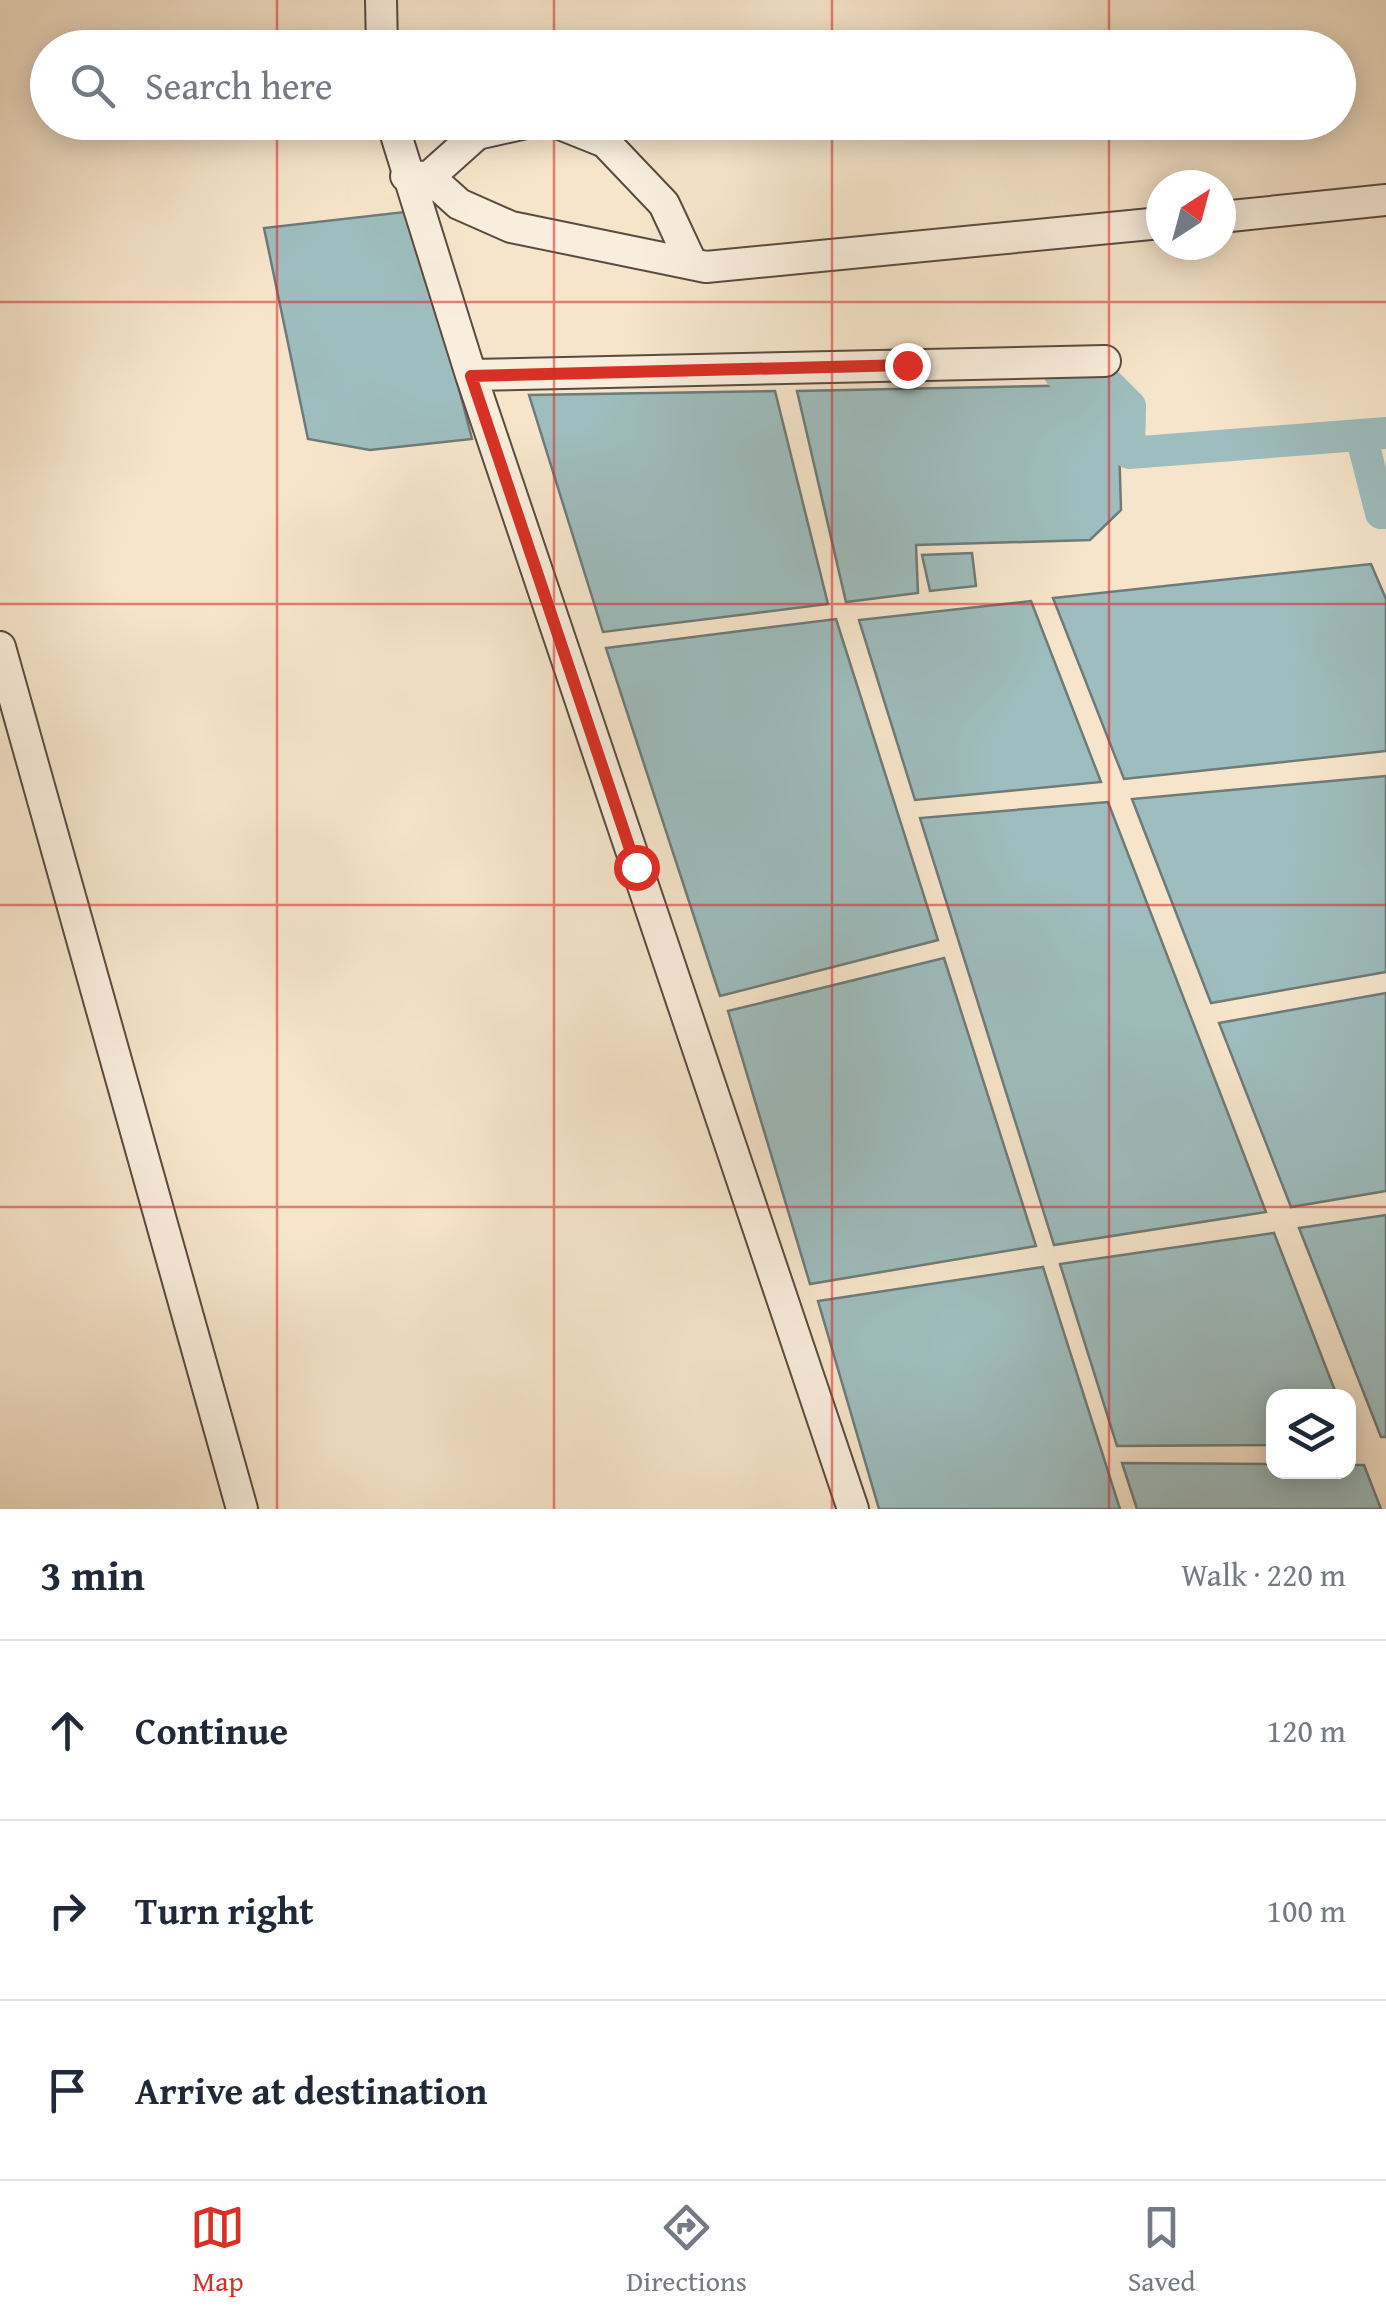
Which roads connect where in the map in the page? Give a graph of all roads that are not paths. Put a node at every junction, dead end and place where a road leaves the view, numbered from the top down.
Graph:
1 (380, 0) edge
2 (381, 30) edge
3 (401, 140) edge
4 (469, 140) edge
5 (600, 140) edge
6 (418, 176) junction
7 (1386, 200) edge
8 (1236, 215) edge
9 (1146, 224) edge
10 (692, 264) junction
11 (1105, 361) dead end
12 (471, 376) junction
13 (0, 647) edge
14 (242, 1509) edge
15 (853, 1509) edge

1 - 2 street
3 - 6 street
4 - 6 street
5 - 10 street
6 - 10 street
6 - 12 street
7 - 8 street
9 - 10 street
11 - 12 street
12 - 15 street
13 - 14 street

